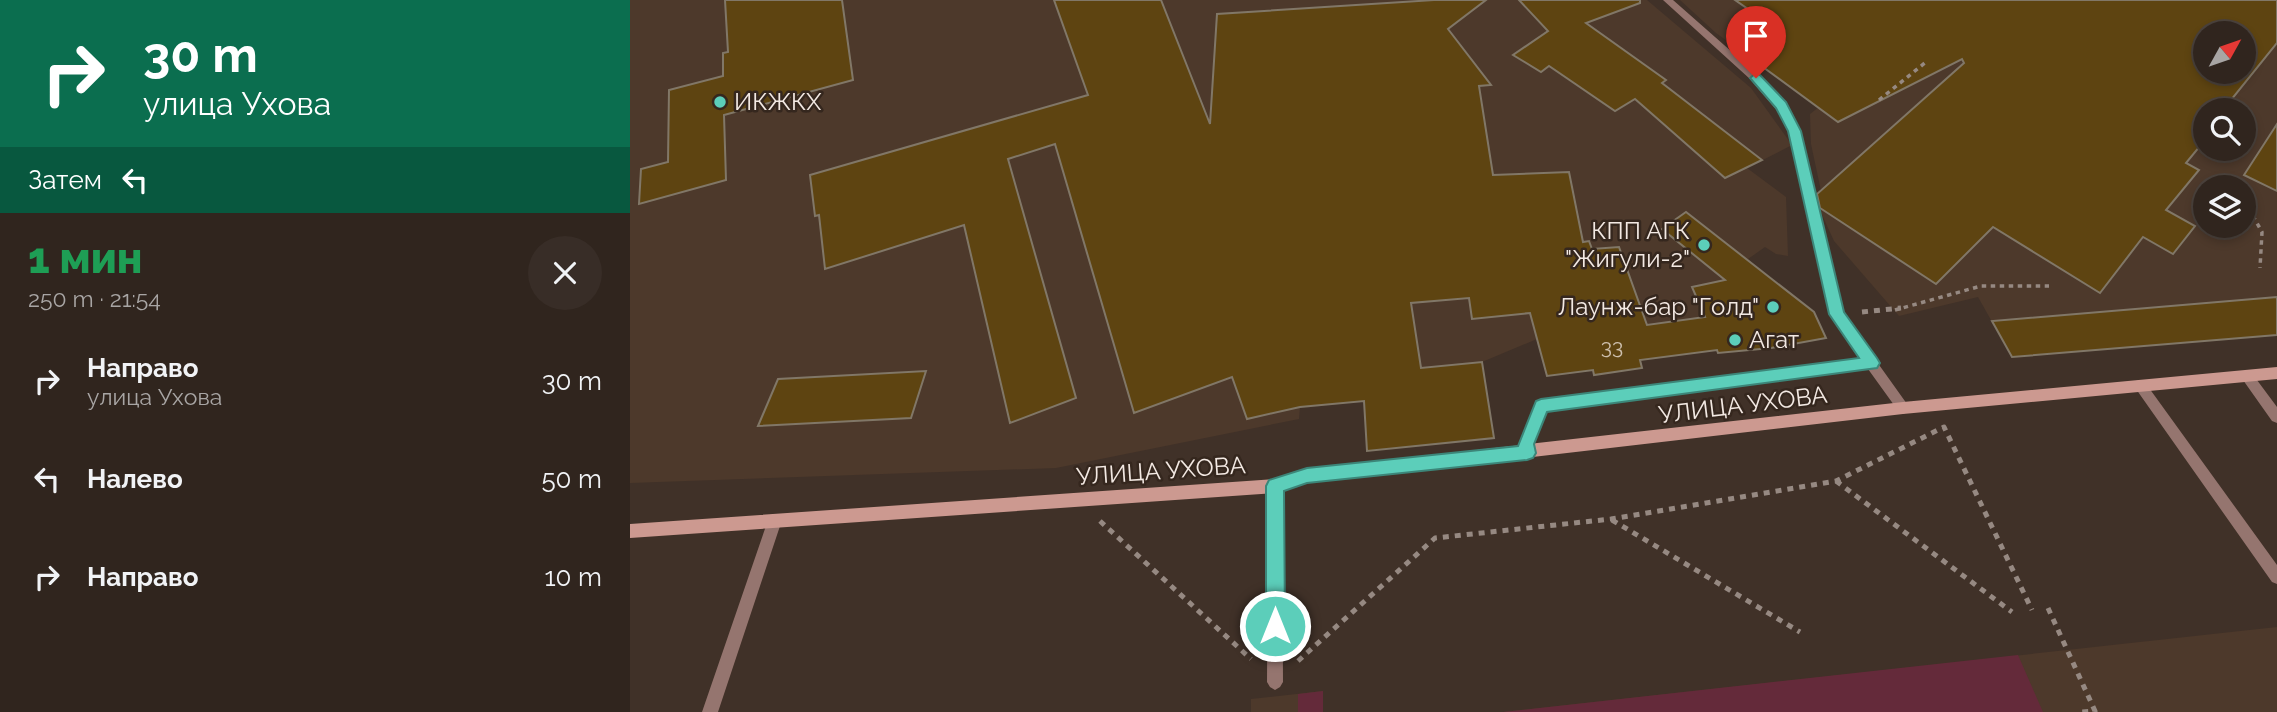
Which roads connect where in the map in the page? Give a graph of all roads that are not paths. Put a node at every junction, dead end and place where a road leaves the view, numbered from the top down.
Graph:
1 (1668, 0) edge
2 (1872, 363) junction
3 (2277, 373) edge
4 (2247, 376) junction
5 (2140, 385) junction
6 (1903, 408) junction
7 (2277, 417) edge
8 (1527, 453) junction
9 (1275, 486) junction
10 (775, 520) junction
11 (630, 531) edge
12 (2277, 577) edge
13 (1275, 682) road end
14 (710, 712) edge

1 - 2 lane
2 - 6 lane
2 - 8 lane
3 - 4 street, УЛИЦА УХОВА
4 - 5 street, УЛИЦА УХОВА
4 - 7 lane
5 - 6 street, УЛИЦА УХОВА
5 - 12 lane
6 - 8 street, УЛИЦА УХОВА
8 - 9 street, УЛИЦА УХОВА
9 - 10 street, УЛИЦА УХОВА
9 - 13 lane
10 - 11 street, УЛИЦА УХОВА
10 - 14 lane

